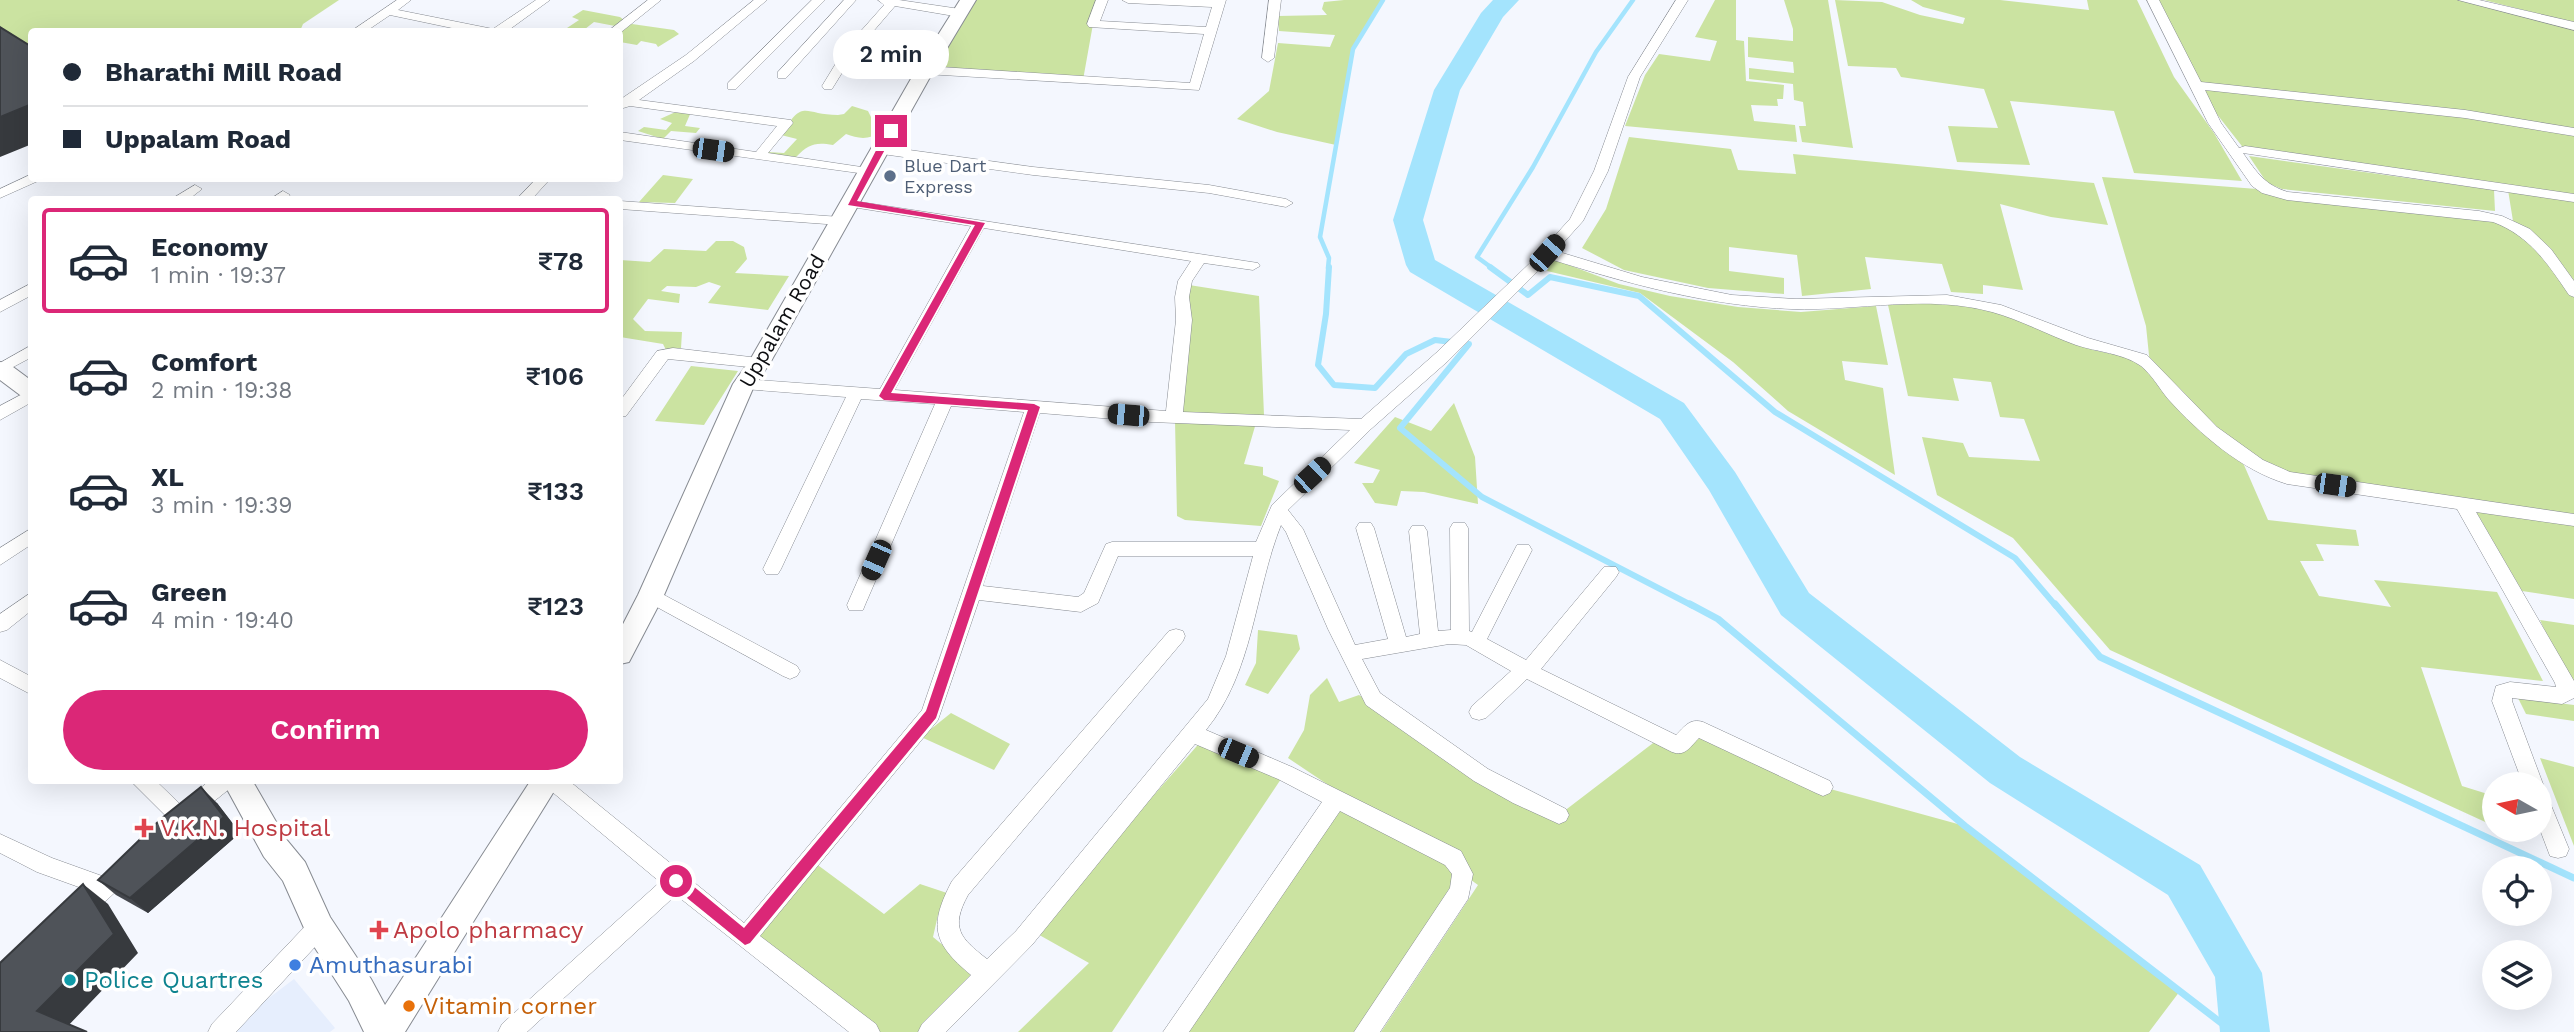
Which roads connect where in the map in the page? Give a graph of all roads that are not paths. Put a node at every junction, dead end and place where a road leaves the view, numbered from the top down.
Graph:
1 (405, 0) edge
2 (544, 0) edge
3 (655, 0) edge
4 (761, 0) edge
5 (820, 0) edge
6 (850, 0) edge
7 (1102, 0) edge
8 (1128, 0) edge
9 (1275, 0) edge
10 (1682, 0) edge
11 (2153, 0) edge
12 (2464, 0) edge
13 (886, 1) edge
14 (1220, 2) edge
15 (964, 6) edge
16 (387, 11) junction
17 (2574, 26) edge
18 (362, 28) edge
19 (471, 28) edge
20 (503, 28) edge
21 (617, 28) edge
22 (1211, 31) junction
23 (1268, 58) dead end
24 (925, 70) junction
25 (782, 75) dead end
26 (2194, 85) junction
27 (732, 86) dead end
28 (828, 86) dead end
29 (623, 105) edge
30 (2574, 132) edge
31 (623, 136) edge
32 (880, 150) junction
33 (2245, 150) dead end
34 (759, 156) junction
35 (868, 172) junction
36 (28, 180) edge
37 (541, 182) edge
38 (195, 189) dead end
39 (0, 194) edge
40 (184, 196) edge
41 (527, 196) edge
42 (2574, 198) edge
43 (1286, 203) dead end
44 (623, 205) edge
45 (2505, 205) junction
46 (846, 212) junction
47 (980, 223) junction
48 (1199, 258) junction
49 (1542, 259) junction
50 (1253, 266) dead end
51 (28, 290) edge
52 (2574, 292) edge
53 (0, 307) edge
54 (28, 352) edge
55 (0, 357) edge
56 (759, 363) junction
57 (0, 370) edge
58 (744, 384) junction
59 (28, 390) edge
60 (856, 393) junction
61 (28, 396) edge
62 (884, 396) junction
63 (945, 400) junction
64 (1034, 407) junction
65 (623, 408) edge
66 (0, 414) edge
67 (1174, 417) junction
68 (1365, 425) junction
69 (2462, 503) junction
70 (1278, 509) junction
71 (2574, 520) edge
72 (1365, 528) dead end
73 (1459, 528) dead end
74 (1418, 531) dead end
75 (28, 537) edge
76 (1264, 549) junction
77 (1523, 550) dead end
78 (0, 558) edge
79 (772, 569) dead end
80 (1610, 572) dead end
81 (973, 592) junction
82 (650, 595) junction
83 (28, 602) edge
84 (856, 605) dead end
85 (0, 625) edge
86 (1176, 636) dead end
87 (1469, 639) junction
88 (1430, 640) junction
89 (1399, 645) junction
90 (623, 648) edge
91 (1351, 653) junction
92 (0, 668) edge
93 (1526, 670) junction
94 (790, 671) dead end
95 (28, 685) edge
96 (1479, 712) dead end
97 (1191, 733) junction
98 (2529, 772) edge
99 (144, 784) edge
100 (221, 784) edge
101 (238, 784) edge
102 (544, 784) edge
103 (557, 784) edge
104 (1824, 787) dead end
105 (1336, 799) junction
106 (1559, 815) dead end
107 (180, 817) junction
108 (2552, 833) edge
109 (160, 834) edge
110 (0, 843) edge
111 (2558, 849) dead end
112 (142, 852) edge
113 (676, 881) junction
114 (104, 887) junction
115 (68, 922) edge
116 (319, 927) junction
117 (745, 938) junction
118 (988, 974) junction
119 (220, 1032) edge
120 (381, 1032) edge
121 (386, 1032) edge
122 (510, 1032) edge
123 (868, 1032) edge
124 (930, 1032) edge
125 (1175, 1032) edge
126 (1366, 1032) edge

1 - 16 street
2 - 20 street
3 - 21 street
4 - 29 street
5 - 27 street
6 - 25 street
7 - 22 street
8 - 14 street
9 - 23 street
10 - 49 street
11 - 26 street
12 - 17 street
13 - 15 street
13 - 28 street
14 - 22 street
15 - 24 main road, Uppalam Road
16 - 18 street
16 - 19 street
22 - 24 street
24 - 32 main road, Uppalam Road
26 - 30 street
26 - 45 street
29 - 34 street
31 - 34 street
32 - 35 main road, Uppalam Road
32 - 43 street
33 - 45 street
34 - 35 street
35 - 46 main road, Uppalam Road
36 - 39 street
37 - 41 street
38 - 40 street
42 - 45 street
44 - 46 street
45 - 52 street
46 - 47 street
46 - 56 main road, Uppalam Road
47 - 48 street
47 - 62 street
48 - 50 street
48 - 67 street
49 - 68 street
49 - 69 street
51 - 53 street
54 - 57 street
55 - 57 main road
56 - 58 main road, Uppalam Road
56 - 65 street
57 - 59 main road
58 - 60 street
58 - 82 main road, Uppalam Road
60 - 62 street
60 - 79 street
61 - 66 street
62 - 63 street
63 - 64 street
63 - 84 street
64 - 67 street
64 - 81 street
67 - 68 street
68 - 70 street
69 - 71 street
69 - 98 street
70 - 76 street
70 - 91 street
72 - 89 street
73 - 87 street
74 - 88 street
75 - 78 street
76 - 81 street
76 - 97 street
77 - 87 street
80 - 93 street
81 - 117 street
82 - 90 main road, Uppalam Road
82 - 94 street
83 - 85 street
86 - 118 street
87 - 88 street
87 - 93 street
88 - 89 street
89 - 91 street
91 - 106 street
92 - 95 street
93 - 96 street
93 - 104 street
97 - 105 street
97 - 118 street
99 - 107 street
100 - 107 street
101 - 116 main road
102 - 121 main road
103 - 113 street
105 - 125 street
105 - 126 street
107 - 109 street
108 - 111 street
110 - 114 street
112 - 114 street
113 - 117 street
113 - 122 street
114 - 115 street
116 - 119 street
116 - 120 main road
117 - 123 street
118 - 124 street

